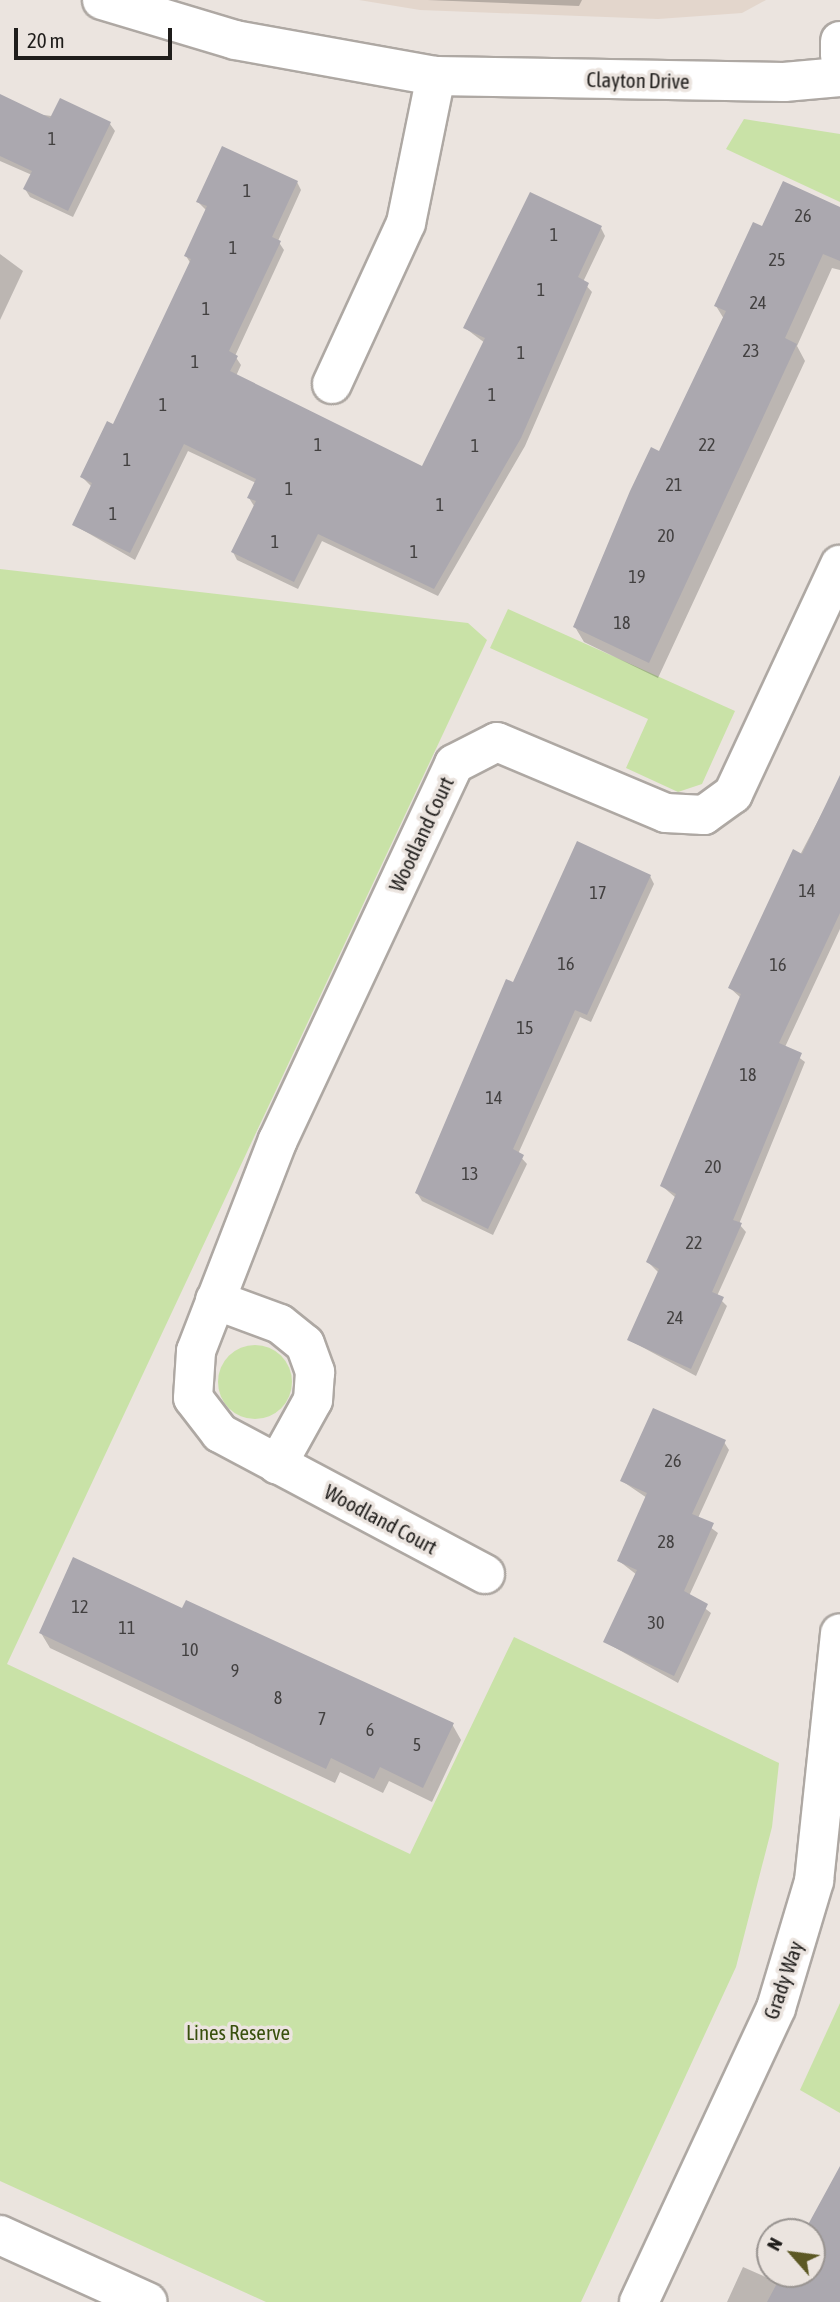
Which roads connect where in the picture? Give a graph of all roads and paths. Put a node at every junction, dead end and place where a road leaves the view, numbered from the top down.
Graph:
1 (102, 0) edge
2 (840, 41) edge
3 (840, 56) edge
4 (436, 76) junction
5 (840, 77) edge
6 (332, 384) dead end
7 (840, 565) edge
8 (215, 1300) junction
9 (278, 1465) junction
10 (485, 1574) dead end
11 (840, 1633) edge
12 (838, 1677) edge
13 (0, 2235) edge
14 (148, 2302) edge
15 (639, 2302) edge

1 - 4 street, Clayton Drive
2 - 3 street
4 - 5 street, Clayton Drive
4 - 6 street
7 - 8 street, Woodland Court
8 - 9 street, Woodland Court
8 - 9 street
9 - 10 street, Woodland Court
11 - 12 street, Grady Way
12 - 15 street, Grady Way
13 - 14 street

